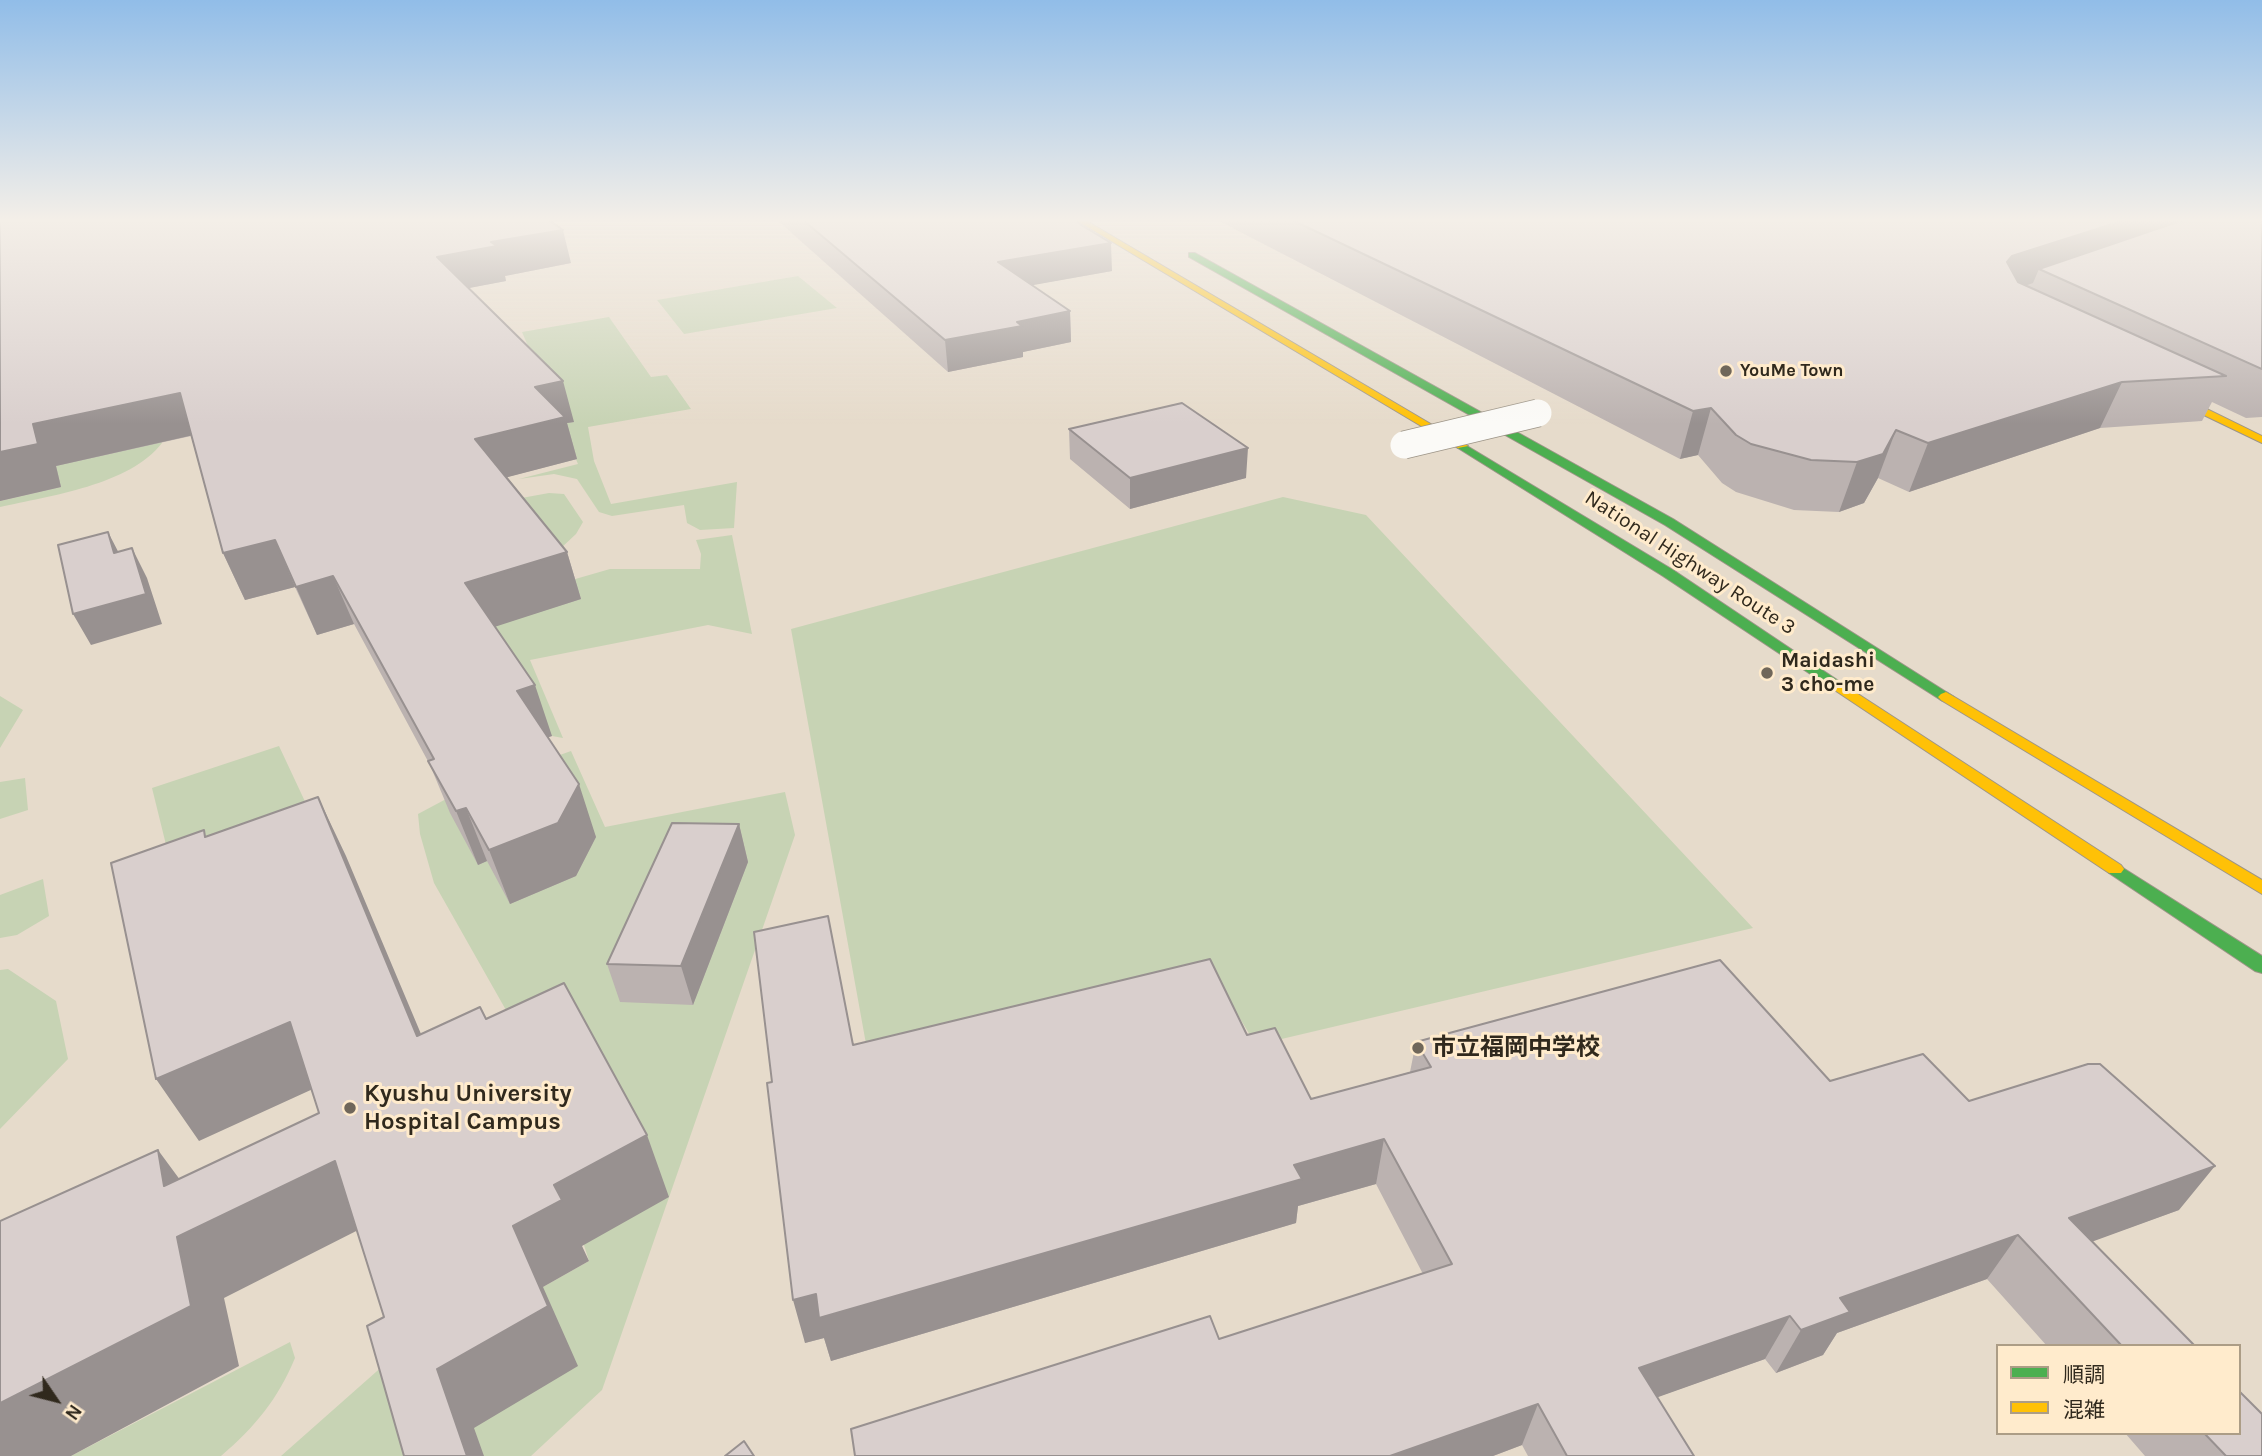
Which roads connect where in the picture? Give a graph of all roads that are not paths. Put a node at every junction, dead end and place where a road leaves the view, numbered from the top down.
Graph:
1 (1197, 288) edge
2 (1251, 288) edge
3 (2143, 381) edge
4 (1538, 413) dead end
5 (2262, 440) edge
6 (1404, 445) dead end
7 (2262, 888) edge
8 (2262, 966) edge

1 - 8 main road, National Highway Route 3
2 - 7 main road, National Highway Route 3
3 - 5 main road
4 - 6 street, bridge

